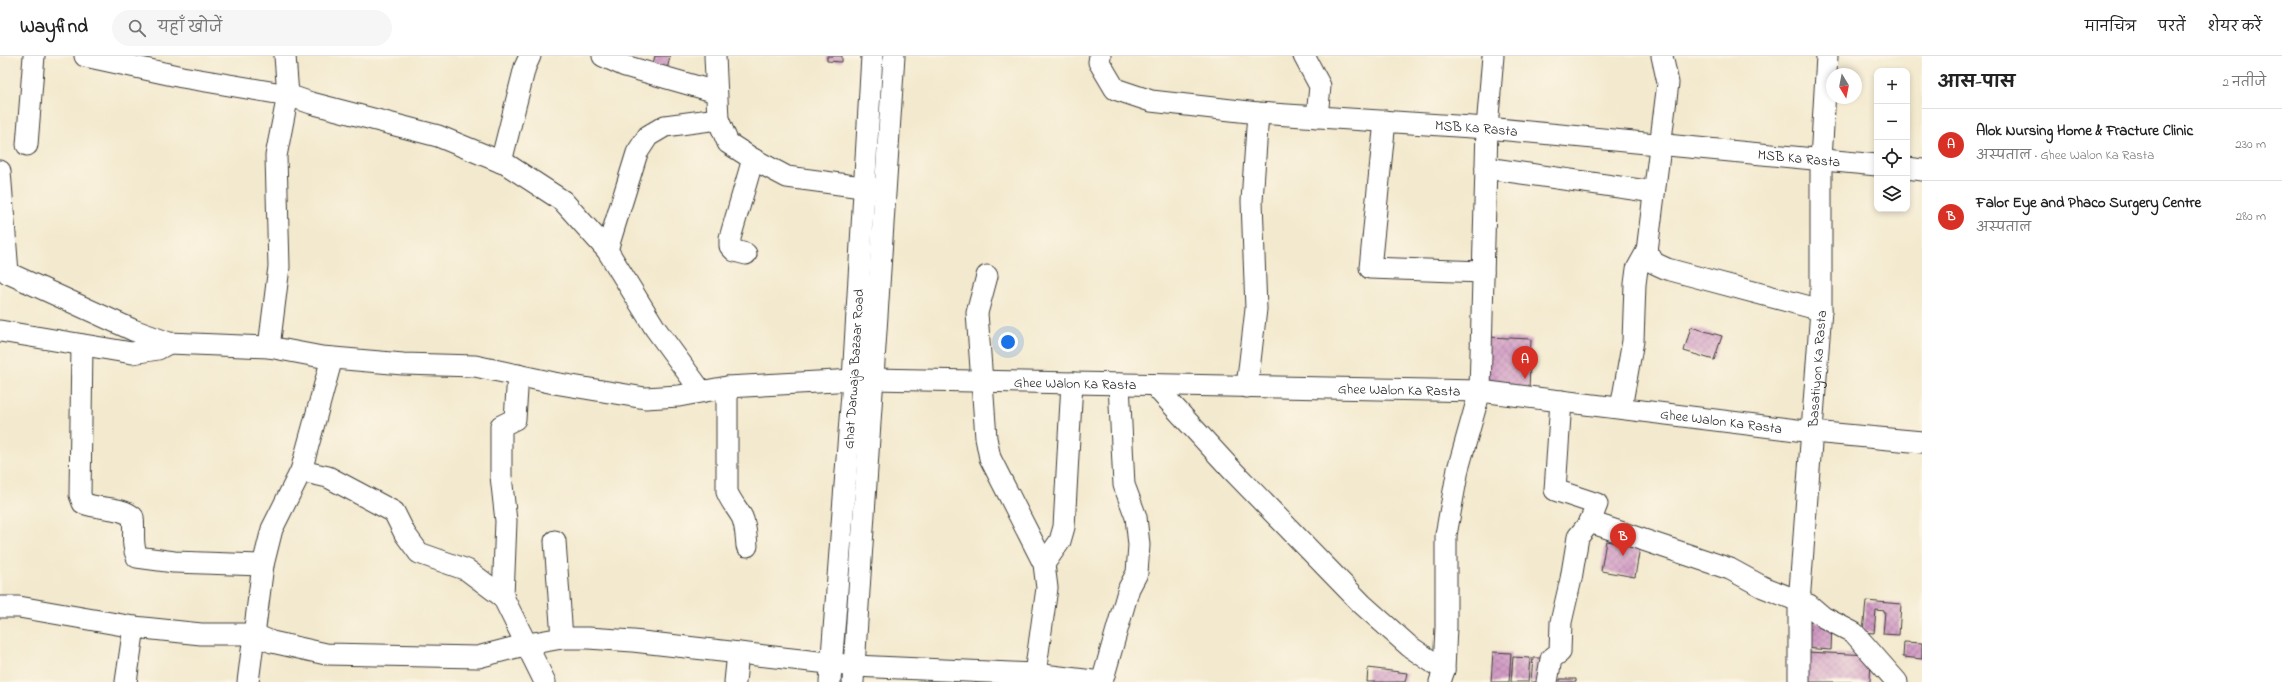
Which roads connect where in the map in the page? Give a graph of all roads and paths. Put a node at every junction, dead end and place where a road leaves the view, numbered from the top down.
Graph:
1 (34, 56) edge
2 (285, 56) edge
3 (530, 56) edge
4 (603, 56) edge
5 (715, 56) edge
6 (872, 56) edge
7 (894, 56) edge
8 (1100, 56) edge
9 (1304, 56) edge
10 (1493, 56) edge
11 (1662, 56) edge
12 (1827, 56) edge
13 (98, 57) edge
14 (716, 92) junction
15 (288, 95) junction
16 (1258, 113) junction
17 (1317, 117) junction
18 (718, 119) junction
19 (1385, 122) junction
20 (1487, 128) junction
21 (27, 144) dead end
22 (1661, 146) junction
23 (753, 159) junction
24 (1821, 160) junction
25 (501, 162) junction
26 (1874, 165) edge
27 (1486, 168) junction
28 (1910, 168) edge
29 (1922, 170) edge
30 (0, 171) edge
31 (864, 188) junction
32 (886, 190) junction
33 (1654, 192) junction
34 (607, 250) junction
35 (1647, 251) junction
36 (746, 254) dead end
37 (4, 269) edge
38 (1483, 272) junction
39 (987, 276) dead end
40 (1821, 310) junction
41 (0, 331) edge
42 (169, 343) junction
43 (82, 345) junction
44 (269, 347) junction
45 (332, 358) junction
46 (518, 375) junction
47 (863, 380) junction
48 (982, 382) junction
49 (1072, 383) junction
50 (1119, 384) junction
51 (1154, 385) junction
52 (727, 387) junction
53 (1247, 387) junction
54 (701, 391) junction
55 (1480, 391) junction
56 (1561, 401) junction
57 (1621, 408) junction
58 (1813, 432) junction
59 (1922, 442) edge
60 (301, 471) junction
61 (1590, 522) junction
62 (556, 541) dead end
63 (746, 546) dead end
64 (1044, 564) junction
65 (263, 565) junction
66 (503, 597) junction
67 (1799, 603) junction
68 (0, 607) edge
69 (134, 627) junction
70 (253, 634) junction
71 (562, 638) junction
72 (528, 644) junction
73 (738, 653) junction
74 (830, 672) edge
75 (854, 674) edge
76 (1036, 674) junction
77 (1442, 676) edge
78 (126, 682) edge
79 (248, 682) edge
80 (545, 682) edge
81 (735, 682) edge
82 (1102, 682) edge
83 (1547, 682) edge
84 (1799, 682) edge
85 (1896, 682) edge

1 - 21 street
2 - 15 street
3 - 25 street
4 - 14 street
5 - 14 street
6 - 31 street, Ghat Darwaja Bazaar Road
7 - 32 street
8 - 16 street, MSB Ka Rasta
9 - 17 street
10 - 20 street
11 - 22 street
12 - 24 street, Basatiyon Ka Rasta
13 - 15 street
14 - 18 street
15 - 25 street
15 - 44 street
16 - 17 street, MSB Ka Rasta
16 - 53 street
17 - 19 street, MSB Ka Rasta
18 - 23 street
18 - 34 street
19 - 20 street, MSB Ka Rasta
19 - 38 street
20 - 22 street, MSB Ka Rasta
20 - 27 street
22 - 24 street, MSB Ka Rasta
22 - 33 street
23 - 31 street
23 - 36 street
24 - 26 street, MSB Ka Rasta
24 - 40 street, Basatiyon Ka Rasta
25 - 34 street
27 - 33 street
27 - 38 street
28 - 29 street
30 - 37 street
31 - 32 street
31 - 47 street, Ghat Darwaja Bazaar Road
32 - 47 street
33 - 35 street
34 - 54 street
35 - 40 street
35 - 57 street
37 - 42 street
38 - 55 street
39 - 48 street
40 - 58 street, Basatiyon Ka Rasta
41 - 43 street
42 - 43 street
42 - 44 street, Ghee Walon Ka Rasta
43 - 65 street
44 - 45 street, Ghee Walon Ka Rasta
45 - 46 street, Ghee Walon Ka Rasta
45 - 60 street
46 - 54 street, Ghee Walon Ka Rasta
46 - 66 street
47 - 48 street, Ghee Walon Ka Rasta
47 - 52 street, Ghee Walon Ka Rasta
47 - 74 street, Ghat Darwaja Bazaar Road
47 - 75 street
48 - 49 street, Ghee Walon Ka Rasta
48 - 64 street
49 - 50 street, Ghee Walon Ka Rasta
49 - 64 street
50 - 51 street, Ghee Walon Ka Rasta
50 - 82 street
51 - 53 street, Ghee Walon Ka Rasta
51 - 77 street
52 - 54 street, Ghee Walon Ka Rasta
52 - 63 street
53 - 55 street, Ghee Walon Ka Rasta
55 - 56 street, Ghee Walon Ka Rasta
55 - 77 street
56 - 57 street, Ghee Walon Ka Rasta
56 - 61 street
57 - 58 street, Ghee Walon Ka Rasta
58 - 59 street, Ghee Walon Ka Rasta
58 - 67 street, Basatiyon Ka Rasta
60 - 65 street
60 - 66 street
61 - 67 street
61 - 83 street
62 - 71 street
64 - 76 street
65 - 70 street
66 - 72 street
67 - 84 street, Basatiyon Ka Rasta
67 - 85 street
68 - 69 street
69 - 70 street
69 - 78 street
70 - 72 street
70 - 79 street
71 - 72 street
71 - 73 street
72 - 80 street
73 - 74 street
73 - 81 street
74 - 75 street
75 - 76 street
76 - 82 street

